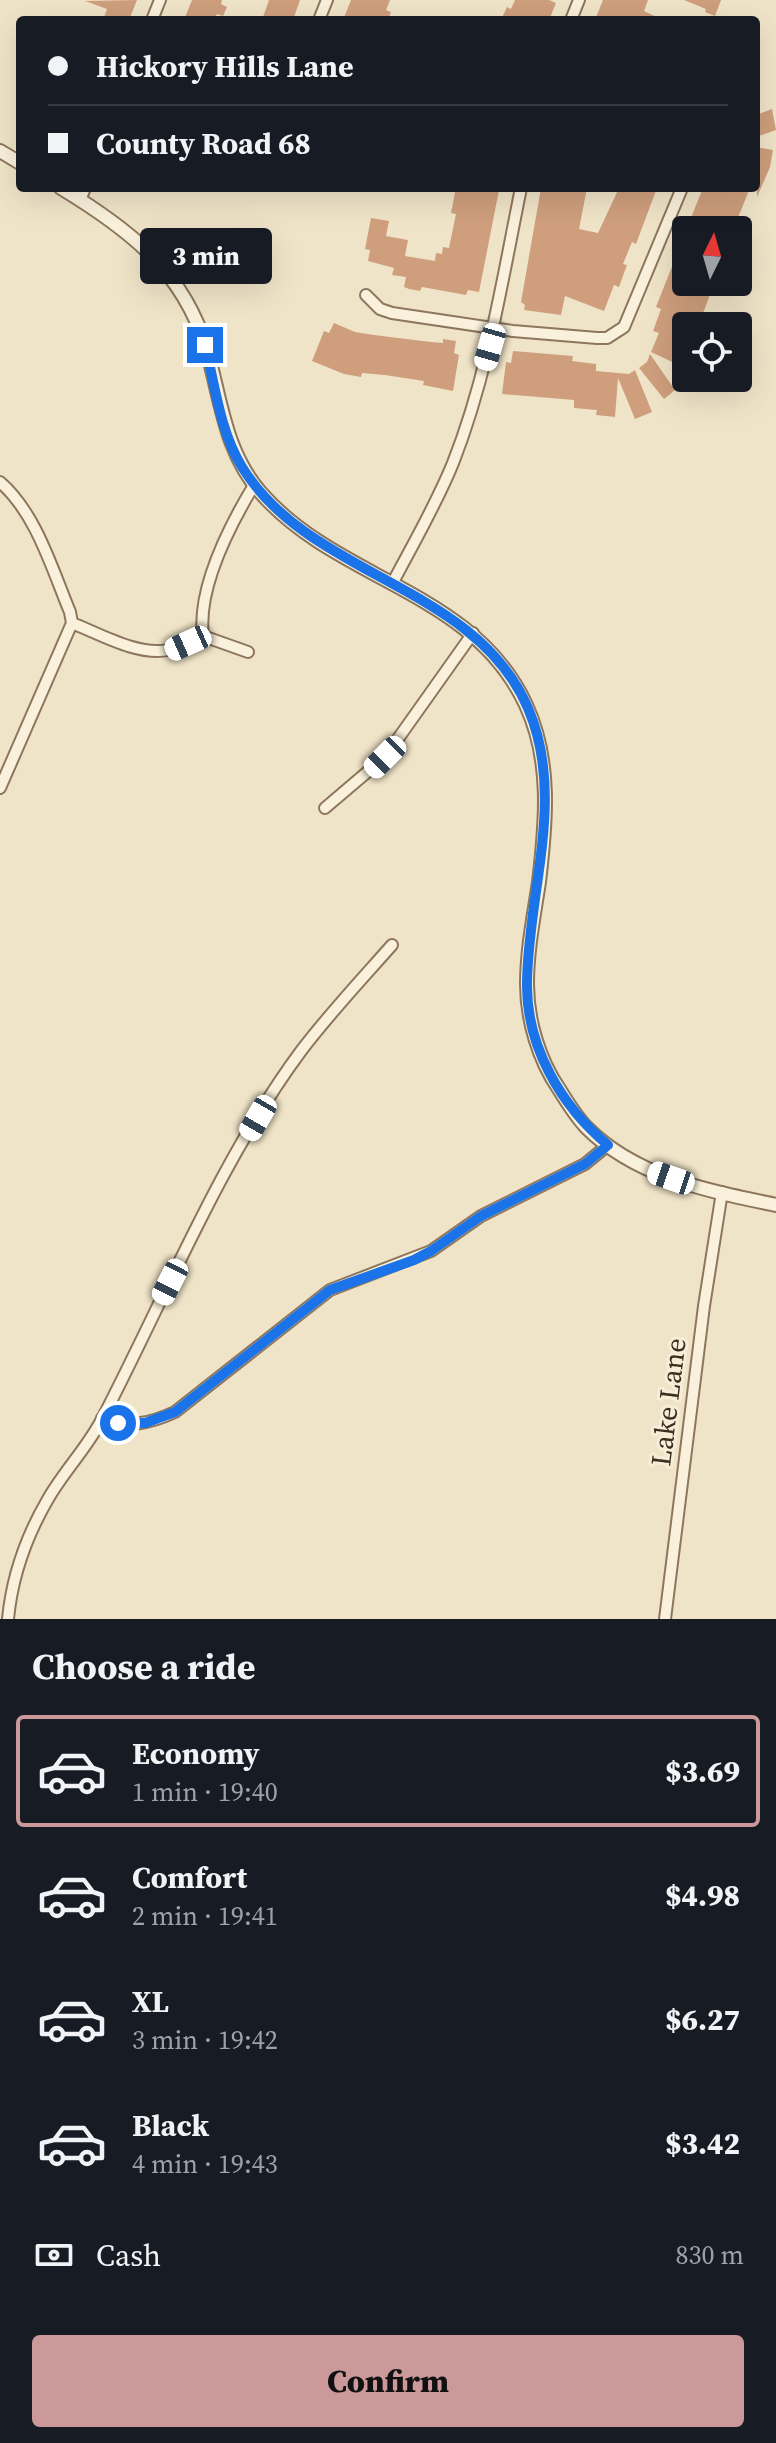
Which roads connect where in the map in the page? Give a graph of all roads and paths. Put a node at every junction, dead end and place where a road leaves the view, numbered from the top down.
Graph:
1 (520, 192) edge
2 (680, 192) edge
3 (82, 194) edge
4 (366, 295) dead end
5 (494, 327) junction
6 (0, 482) edge
7 (254, 485) junction
8 (392, 584) junction
9 (72, 623) junction
10 (473, 633) junction
11 (203, 636) junction
12 (248, 652) dead end
13 (0, 788) edge
14 (325, 808) dead end
15 (392, 945) dead end
16 (608, 1145) junction
17 (722, 1192) junction
18 (776, 1205) edge
19 (102, 1418) junction
20 (8, 1619) edge
21 (665, 1619) edge

1 - 5 street
2 - 5 street
3 - 7 street
4 - 5 street
5 - 8 street
6 - 9 street
7 - 8 street
7 - 11 street
8 - 10 street
9 - 11 street
9 - 13 street
10 - 14 street
10 - 16 street
11 - 12 street
15 - 19 street
16 - 17 street
16 - 19 street
17 - 18 street
17 - 21 street, Lake Lane
19 - 20 street

